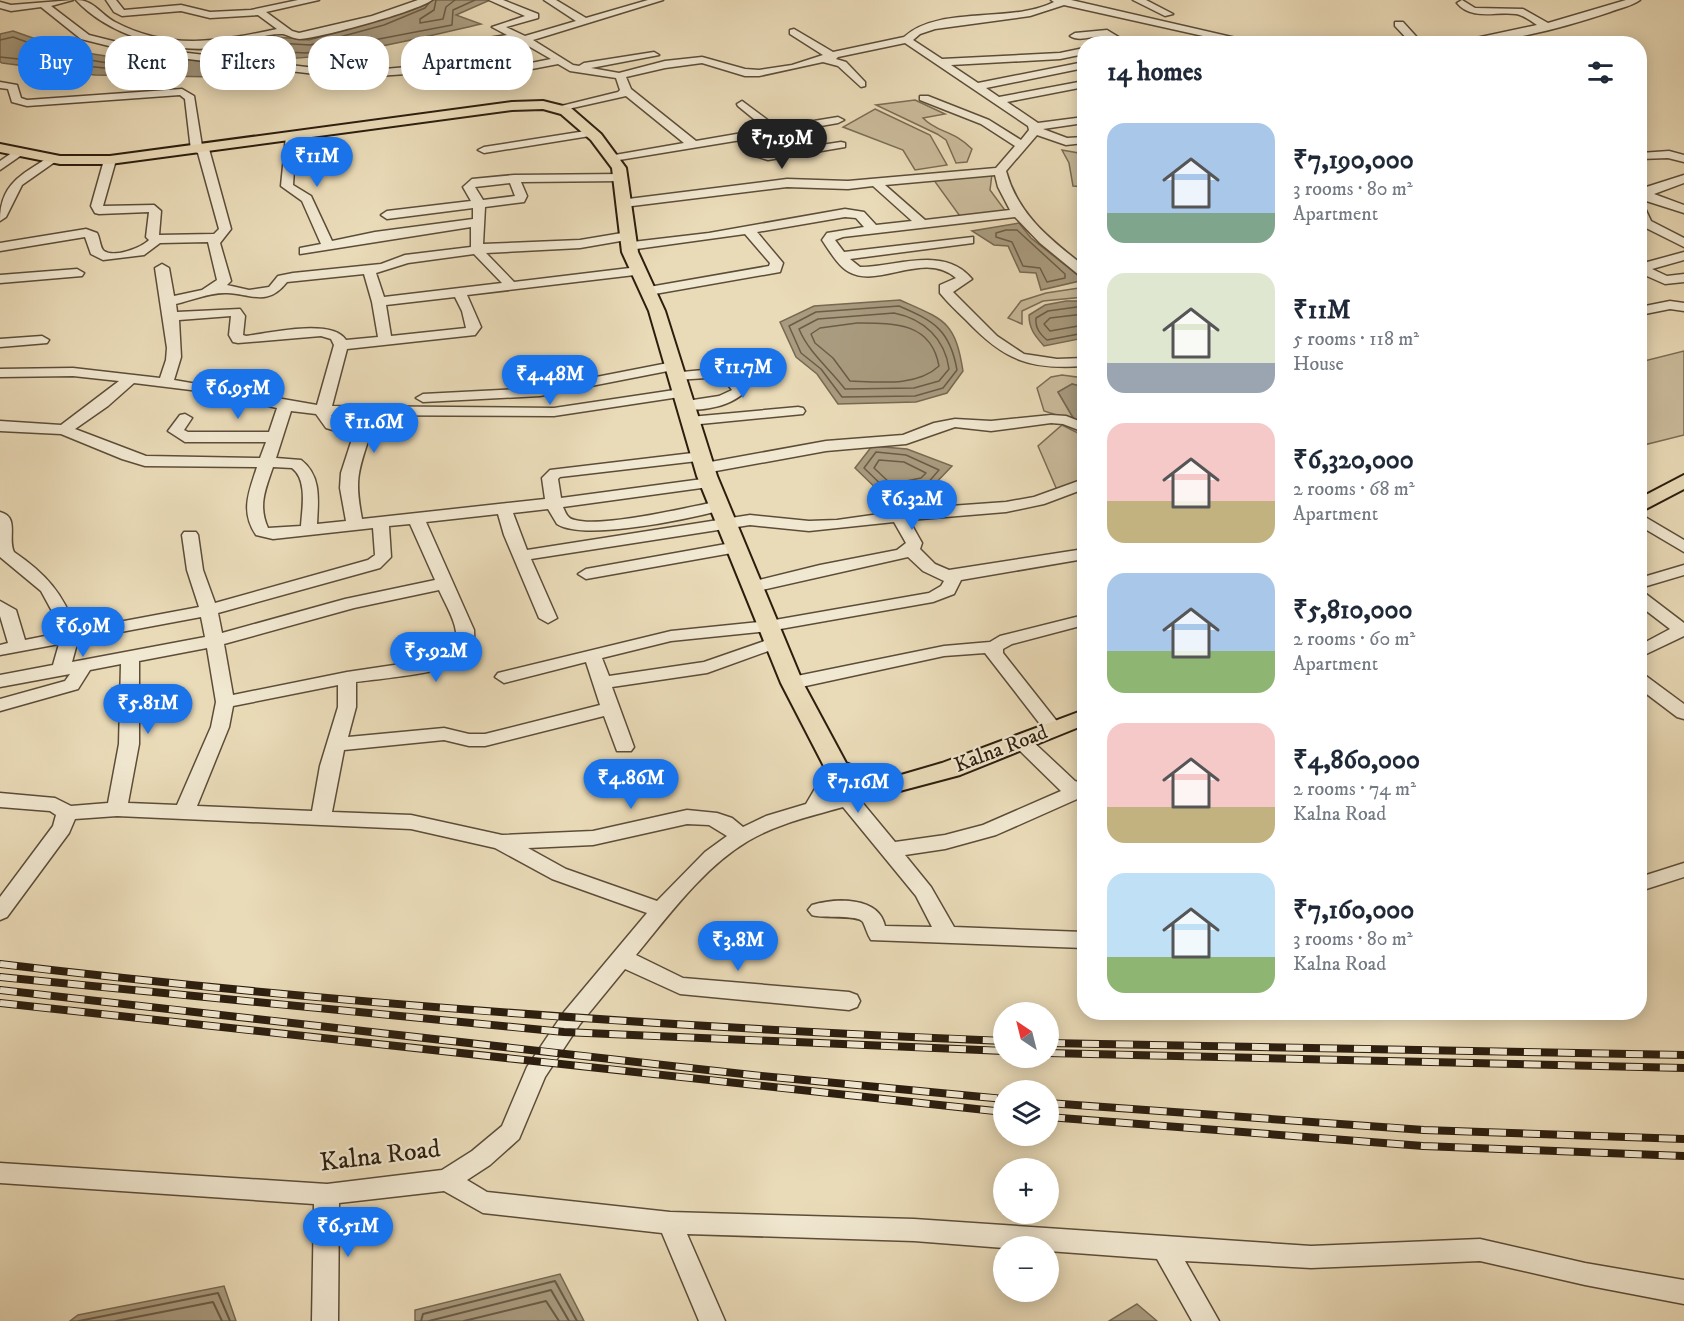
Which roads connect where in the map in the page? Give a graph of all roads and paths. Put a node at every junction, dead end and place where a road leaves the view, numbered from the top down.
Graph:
1 (81, 0) edge
2 (111, 0) edge
3 (314, 0) edge
4 (494, 0) edge
5 (549, 0) edge
6 (658, 0) edge
7 (1138, 0) edge
8 (1635, 0) edge
9 (64, 1) edge
10 (424, 1) edge
11 (1061, 2) edge
12 (1462, 3) dead end
13 (0, 4) edge
14 (43, 4) junction
15 (11, 8) junction
16 (255, 11) junction
17 (1168, 15) dead end
18 (0, 16) edge
19 (584, 21) junction
20 (1399, 24) dead end
21 (1548, 27) junction
22 (284, 31) junction
23 (795, 32) dead end
24 (517, 36) edge
25 (528, 36) edge
26 (1074, 36) dead end
27 (1112, 36) edge
28 (1217, 36) edge
29 (1410, 36) edge
30 (1498, 36) edge
31 (907, 40) junction
32 (533, 45) edge
33 (1077, 52) edge
34 (654, 55) dead end
35 (830, 58) junction
36 (560, 61) junction
37 (940, 62) junction
38 (533, 66) edge
39 (1077, 66) edge
40 (570, 68) junction
41 (401, 71) edge
42 (620, 76) junction
43 (861, 84) dead end
44 (0, 85) edge
45 (1077, 85) edge
46 (976, 86) junction
47 (626, 91) junction
48 (924, 98) dead end
49 (999, 100) junction
50 (742, 104) dead end
51 (559, 108) junction
52 (837, 120) dead end
53 (1077, 121) edge
54 (1035, 129) junction
55 (774, 130) junction
56 (592, 134) junction
57 (743, 135) junction
58 (290, 138) junction
59 (1077, 141) edge
60 (692, 143) junction
61 (841, 145) dead end
62 (1021, 146) junction
63 (0, 148) edge
64 (200, 150) junction
65 (484, 150) dead end
66 (20, 152) junction
67 (1647, 156) edge
68 (613, 158) junction
69 (53, 159) junction
70 (1684, 159) edge
71 (110, 160) junction
72 (0, 166) edge
73 (1000, 171) junction
74 (621, 177) junction
75 (514, 179) junction
76 (1684, 179) edge
77 (877, 184) junction
78 (1647, 192) edge
79 (1647, 196) edge
80 (624, 203) junction
81 (478, 204) junction
82 (1684, 209) edge
83 (1018, 213) junction
84 (387, 215) dead end
85 (0, 217) edge
86 (477, 222) junction
87 (922, 224) junction
88 (1647, 224) edge
89 (873, 230) junction
90 (749, 231) junction
91 (216, 238) junction
92 (156, 239) junction
93 (969, 240) dead end
94 (628, 241) junction
95 (1684, 243) edge
96 (328, 246) junction
97 (0, 247) edge
98 (478, 250) junction
99 (305, 251) dead end
100 (842, 256) junction
101 (1684, 256) edge
102 (1647, 266) edge
103 (1077, 267) edge
104 (162, 268) dead end
105 (369, 270) junction
106 (638, 271) junction
107 (1647, 271) edge
108 (77, 273) dead end
109 (1684, 278) edge
110 (0, 279) edge
111 (510, 285) junction
112 (458, 291) junction
113 (649, 291) junction
114 (208, 292) junction
115 (169, 301) junction
116 (379, 302) junction
117 (1684, 307) edge
118 (1647, 310) edge
119 (170, 317) junction
120 (42, 340) dead end
121 (385, 340) junction
122 (0, 343) edge
123 (341, 345) junction
124 (1077, 362) edge
125 (674, 371) junction
126 (0, 373) edge
127 (130, 379) junction
128 (165, 383) junction
129 (423, 398) dead end
130 (285, 406) junction
131 (686, 406) junction
132 (323, 411) junction
133 (798, 411) dead end
134 (185, 418) dead end
135 (1077, 425) edge
136 (0, 426) edge
137 (64, 430) junction
138 (275, 437) junction
139 (264, 463) junction
140 (706, 469) junction
141 (1684, 481) edge
142 (1077, 489) edge
143 (1647, 502) edge
144 (554, 503) junction
145 (720, 506) junction
146 (504, 508) junction
147 (899, 516) junction
148 (0, 517) edge
149 (416, 518) junction
150 (381, 522) junction
151 (1647, 523) edge
152 (355, 525) junction
153 (728, 525) junction
154 (309, 530) junction
155 (190, 535) dead end
156 (737, 547) junction
157 (1684, 547) edge
158 (911, 550) junction
159 (1077, 555) edge
160 (521, 556) junction
161 (1684, 570) edge
162 (586, 574) dead end
163 (953, 576) junction
164 (1647, 581) edge
165 (446, 583) junction
166 (753, 587) junction
167 (1647, 603) edge
168 (0, 606) edge
169 (209, 610) junction
170 (548, 618) dead end
171 (1077, 622) edge
172 (1683, 630) edge
173 (772, 634) junction
174 (70, 637) junction
175 (214, 641) junction
176 (18, 647) junction
177 (994, 647) junction
178 (1647, 648) edge
179 (0, 650) edge
180 (592, 654) junction
181 (130, 656) junction
182 (84, 665) junction
183 (61, 669) junction
184 (504, 677) dead end
185 (347, 678) junction
186 (0, 681) edge
187 (792, 682) junction
188 (602, 683) junction
189 (1647, 685) edge
190 (225, 702) junction
191 (0, 705) edge
192 (610, 708) junction
193 (1684, 714) edge
194 (1077, 720) edge
195 (1054, 729) junction
196 (1022, 742) junction
197 (338, 744) junction
198 (624, 747) dead end
199 (837, 768) junction
200 (892, 785) junction
201 (1077, 789) edge
202 (1077, 792) edge
203 (847, 798) junction
204 (0, 800) edge
205 (814, 808) junction
206 (117, 809) junction
207 (184, 812) junction
208 (67, 813) junction
209 (321, 818) junction
210 (741, 836) junction
211 (501, 842) junction
212 (890, 850) junction
213 (1684, 870) edge
214 (1647, 882) edge
215 (661, 910) junction
216 (819, 910) dead end
217 (0, 912) edge
218 (947, 935) junction
219 (1077, 940) edge
220 (622, 958) junction
221 (849, 1001) dead end
222 (0, 1173) edge
223 (447, 1180) junction
224 (327, 1194) junction
225 (670, 1222) junction
226 (1164, 1249) junction
227 (1684, 1292) edge
228 (325, 1321) edge
229 (712, 1321) edge
230 (1206, 1321) edge

1 - 22 street
2 - 16 street
3 - 16 street
4 - 24 street
5 - 19 street
6 - 19 street
7 - 17 street
8 - 21 street
9 - 14 street
10 - 22 street
11 - 28 street
11 - 31 street
12 - 21 street
13 - 15 street
14 - 15 street
14 - 41 street
15 - 18 street
16 - 22 street
19 - 25 street
20 - 29 street
21 - 30 street
23 - 35 street
26 - 27 street
31 - 35 street
31 - 37 street
32 - 36 street
33 - 37 street
34 - 40 street
35 - 42 street
35 - 43 street
36 - 38 street
36 - 40 street
37 - 46 street
39 - 46 street
40 - 42 street
42 - 47 street
44 - 64 street
45 - 49 street
46 - 49 street
47 - 51 street
47 - 60 street
48 - 62 street
49 - 54 street
50 - 55 street
51 - 56 main road
51 - 58 main road
52 - 55 street
53 - 54 street
54 - 59 street
54 - 62 street
55 - 57 street
56 - 65 street
56 - 68 main road
57 - 60 street
57 - 61 street
58 - 64 main road
58 - 96 street
60 - 68 street
62 - 73 street
63 - 66 main road
64 - 71 main road
64 - 91 street
66 - 69 main road
66 - 72 street
67 - 70 street
68 - 74 main road
69 - 71 main road
69 - 85 street
71 - 92 street
73 - 77 street
73 - 83 street
74 - 75 street
74 - 80 main road
75 - 81 street
75 - 81 street
76 - 78 street
77 - 80 street
77 - 87 street
79 - 82 street
80 - 94 main road
81 - 84 street
81 - 86 street
83 - 87 street
83 - 103 street
86 - 96 street
86 - 98 street
87 - 89 street
88 - 95 street
89 - 90 street
89 - 100 street
90 - 94 street
90 - 113 street
91 - 92 street
91 - 114 street
92 - 97 street
93 - 100 street
94 - 98 street
94 - 106 main road
96 - 99 street
98 - 105 street
98 - 111 street
100 - 124 street
101 - 102 street
104 - 115 street
105 - 114 street
105 - 116 street
106 - 111 street
106 - 113 main road
107 - 109 street
108 - 110 street
111 - 112 street
112 - 116 street
112 - 121 street
113 - 125 main road
114 - 115 street
115 - 119 street
116 - 121 street
117 - 118 street
119 - 123 street
119 - 128 street
120 - 122 street
121 - 123 street
123 - 132 street
125 - 129 street
125 - 131 main road
125 - 131 street
126 - 127 street
127 - 128 street
127 - 137 street
128 - 130 street
130 - 132 street
130 - 138 street
131 - 132 street
131 - 133 street
131 - 140 main road
132 - 152 street
134 - 138 street
135 - 140 street
136 - 137 street
137 - 139 street
138 - 139 street
139 - 154 street
139 - 154 street
140 - 144 street
140 - 144 street
140 - 145 main road
141 - 143 main road
142 - 147 street
144 - 145 street
144 - 146 street
145 - 153 main road
146 - 149 street
146 - 160 street
147 - 153 street
147 - 158 street
148 - 174 street
149 - 150 street
149 - 165 street
150 - 152 street
150 - 169 street
151 - 157 street
152 - 154 street
153 - 156 main road
153 - 160 street
155 - 169 street
156 - 162 street
156 - 166 main road
158 - 163 street
158 - 166 street
159 - 163 street
160 - 170 street
161 - 164 street
163 - 173 street
165 - 175 street
165 - 185 street
166 - 173 main road
167 - 172 street
168 - 176 street
169 - 174 street
169 - 175 street
171 - 177 street
172 - 178 street
173 - 180 street
173 - 187 main road
173 - 188 street
174 - 176 street
174 - 183 street
175 - 181 street
175 - 190 street
176 - 179 street
177 - 187 street
177 - 195 street
180 - 184 street
180 - 188 street
181 - 182 street
181 - 206 street
182 - 183 street
182 - 191 street
183 - 186 street
185 - 190 street
185 - 197 street
187 - 199 main road
188 - 192 street
189 - 193 street
190 - 207 street
192 - 197 street
192 - 198 street
194 - 195 main road, Kalna Road
195 - 196 main road, Kalna Road
196 - 200 main road, Kalna Road
196 - 201 street
197 - 209 street
199 - 200 main road
199 - 205 street
200 - 203 street, Kalna Road
202 - 212 street
203 - 205 street, Kalna Road
203 - 212 street
204 - 208 street
205 - 210 street, Kalna Road
206 - 207 street
206 - 208 street
207 - 209 street
208 - 217 street
209 - 211 street
210 - 211 street
210 - 215 street, Kalna Road
211 - 215 street
212 - 218 street
213 - 214 street
215 - 220 street, Kalna Road
216 - 218 street
218 - 219 street
220 - 221 street
220 - 223 street, Kalna Road
222 - 224 street, Kalna Road
223 - 224 street, Kalna Road
223 - 225 street
224 - 228 street
225 - 226 street
225 - 229 street
226 - 227 street
226 - 230 street

